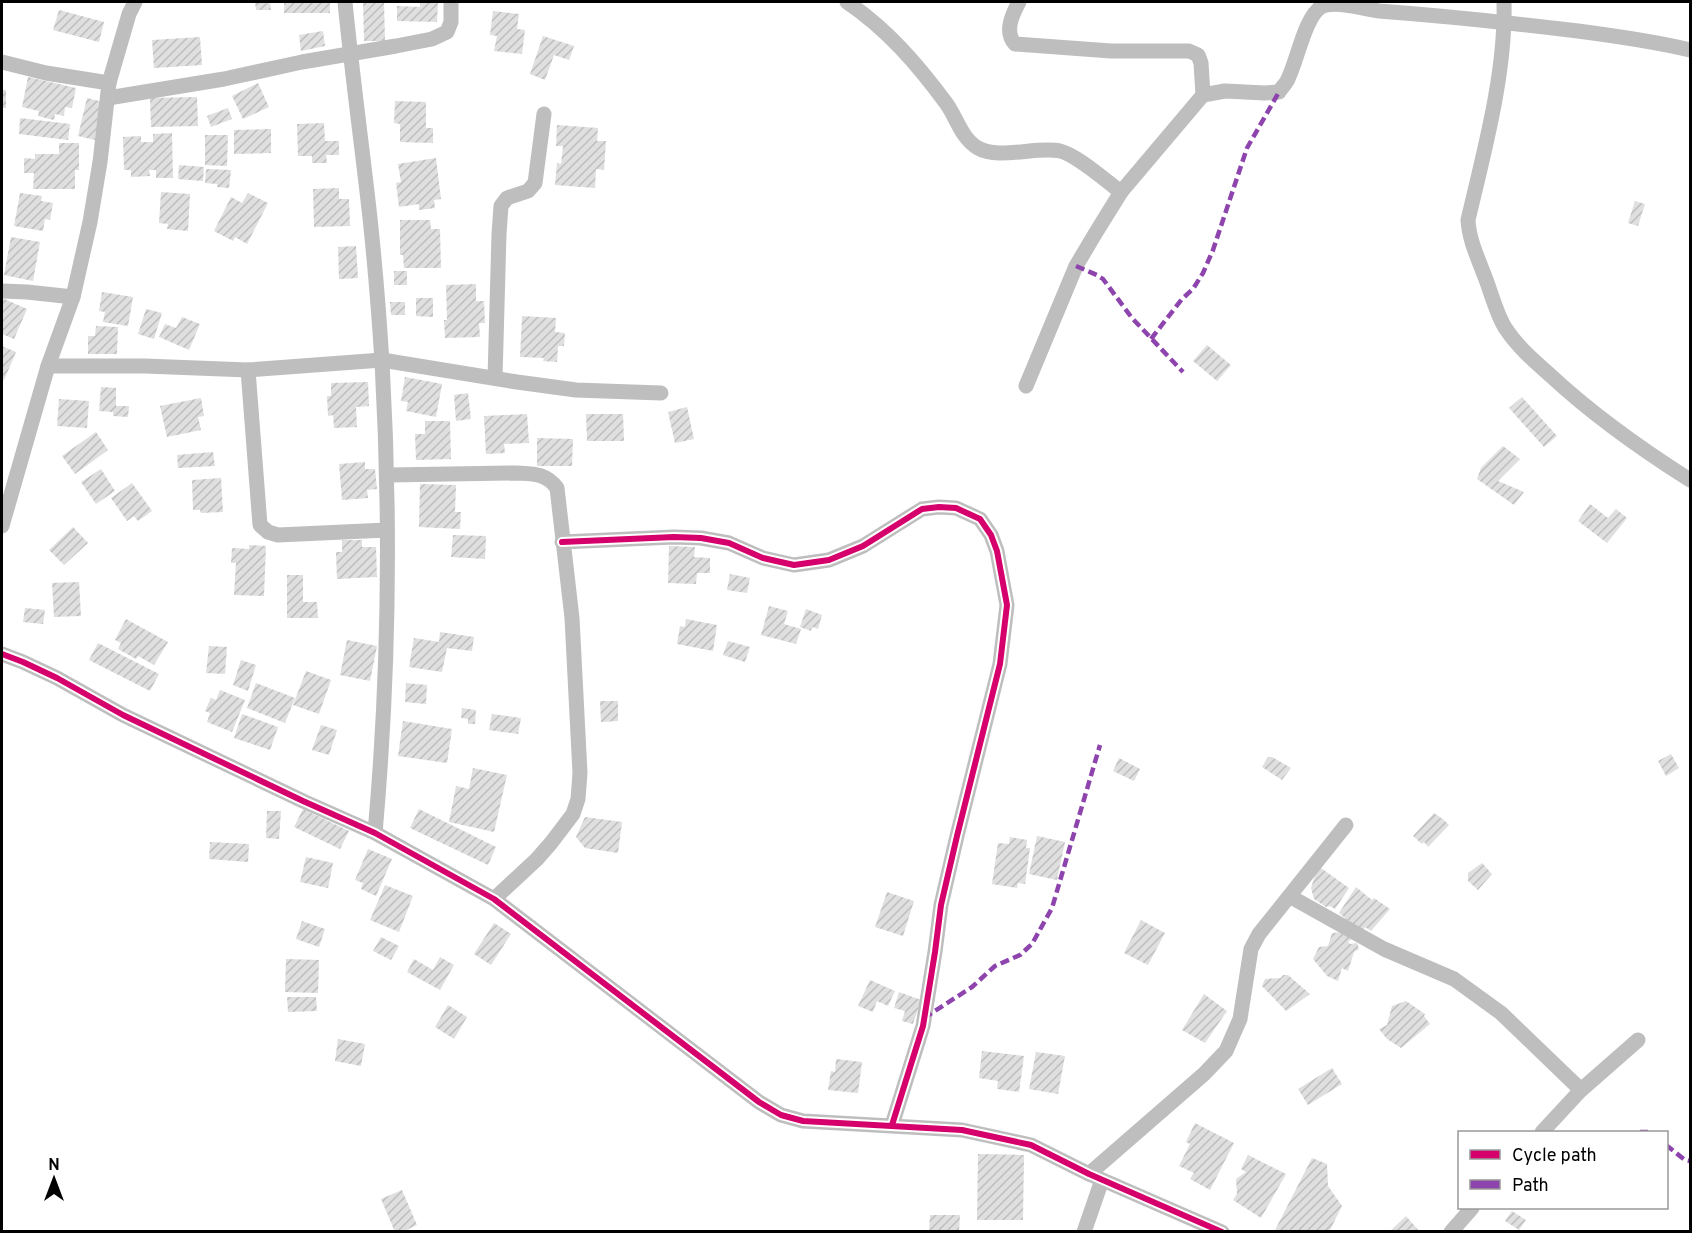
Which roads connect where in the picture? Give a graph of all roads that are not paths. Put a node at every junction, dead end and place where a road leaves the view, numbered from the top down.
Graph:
1 (135, 2) edge
2 (345, 2) edge
3 (451, 2) edge
4 (847, 2) edge
5 (1019, 2) edge
6 (1504, 2) edge
7 (1504, 22) junction
8 (1690, 50) edge
9 (350, 54) junction
10 (2, 62) edge
11 (109, 90) junction
12 (1203, 95) junction
13 (544, 114) dead end
14 (1121, 192) junction
15 (2, 291) edge
16 (73, 297) junction
17 (381, 360) junction
18 (48, 366) junction
19 (248, 370) junction
20 (495, 378) junction
21 (1026, 386) dead end
22 (661, 393) dead end
23 (388, 475) junction
24 (1690, 480) edge
25 (2, 526) edge
26 (387, 530) junction
27 (562, 542) junction
28 (2, 654) edge
29 (1346, 825) dead end
30 (375, 833) junction
31 (1290, 897) junction
32 (494, 899) junction
33 (1638, 1040) dead end
34 (1581, 1090) junction
35 (891, 1125) junction
36 (1543, 1131) edge
37 (1095, 1177) junction
38 (1471, 1209) edge
39 (1084, 1232) edge
40 (1222, 1232) edge
41 (1451, 1232) edge

1 - 11 street
2 - 9 street
3 - 9 street
4 - 14 street
5 - 12 street
6 - 7 street
7 - 8 street
7 - 12 street
7 - 24 street
9 - 11 street
9 - 17 street
10 - 11 street
11 - 16 street
12 - 14 street
13 - 20 street
14 - 21 street
15 - 16 street
16 - 18 street
17 - 19 street
17 - 20 street
17 - 23 street
18 - 19 street
18 - 25 street
19 - 26 street
20 - 22 street
23 - 26 street
23 - 27 street
26 - 30 street
27 - 32 street
27 - 35 street
28 - 30 street
29 - 31 street
30 - 32 street
31 - 34 street
31 - 37 street
32 - 35 street
33 - 34 street
34 - 36 street
35 - 37 street
37 - 39 street
37 - 40 street
38 - 41 street

